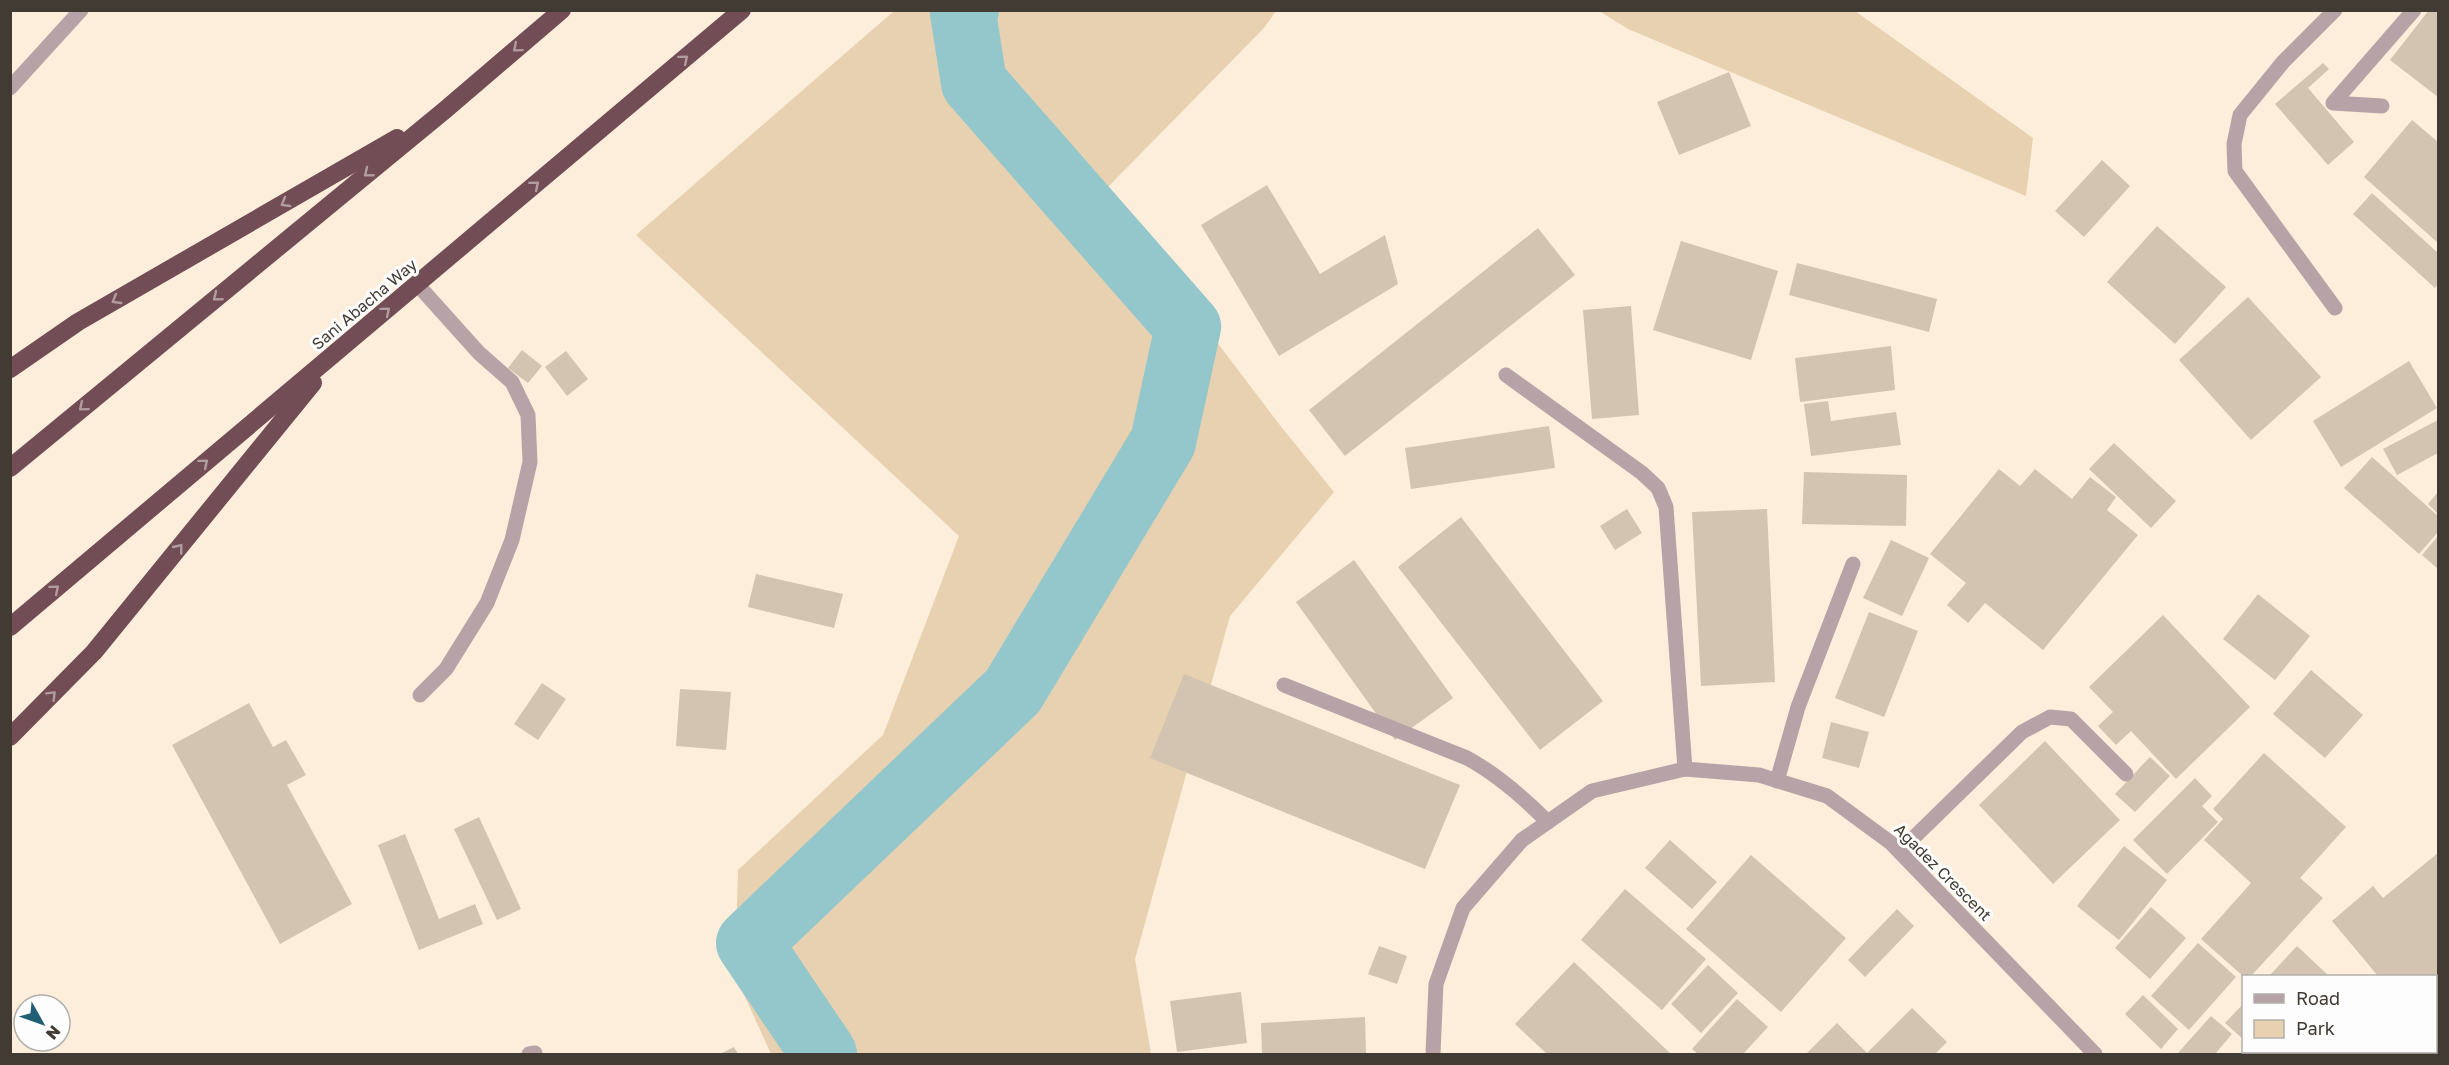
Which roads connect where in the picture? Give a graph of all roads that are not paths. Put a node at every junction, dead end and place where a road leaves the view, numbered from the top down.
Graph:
1 (81, 10) edge
2 (562, 10) edge
3 (742, 10) edge
4 (2335, 10) edge
5 (2414, 10) edge
6 (10, 88) edge
7 (2382, 106) dead end
8 (445, 110) junction
9 (417, 284) junction
10 (2335, 308) dead end
11 (341, 348) junction
12 (10, 369) edge
13 (1506, 375) dead end
14 (10, 468) edge
15 (1853, 564) dead end
16 (10, 627) edge
17 (1284, 685) dead end
18 (420, 695) dead end
19 (10, 736) edge
20 (1685, 769) junction
21 (2126, 774) dead end
22 (1777, 781) junction
23 (1548, 822) junction
24 (1900, 851) junction
25 (1433, 1054) edge
26 (2095, 1054) edge

1 - 6 street
2 -> 8 highway
9 -> 3 highway, Sani Abacha Way
4 - 10 street
5 - 7 street
8 -> 12 highway
8 -> 14 highway
11 -> 9 highway, Sani Abacha Way
9 - 18 street
16 -> 11 highway, Sani Abacha Way
19 -> 11 highway
13 - 20 street
15 - 22 street
17 - 23 street
20 - 22 street, Agadez Crescent
20 - 23 street, Agadez Crescent
21 - 24 street
22 - 24 street, Agadez Crescent
23 - 25 street, Agadez Crescent
24 - 26 street, Agadez Crescent

